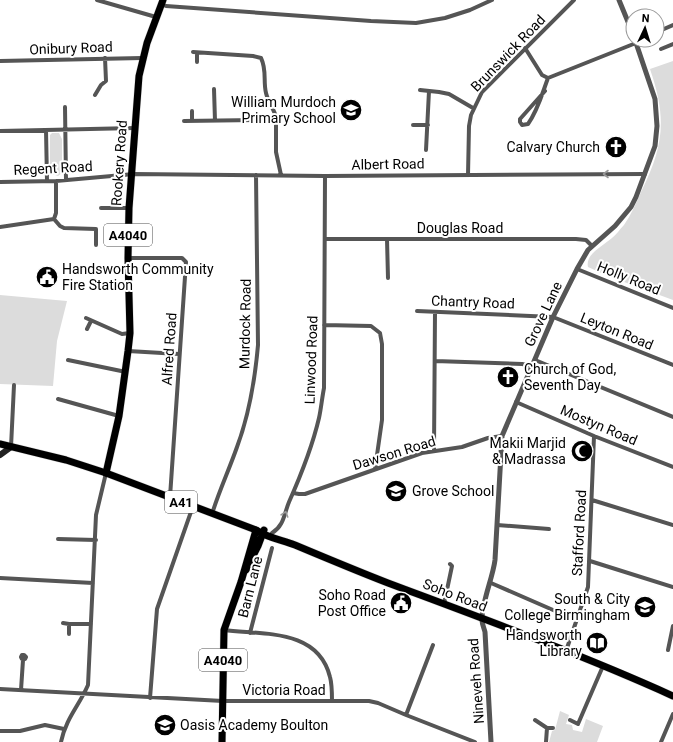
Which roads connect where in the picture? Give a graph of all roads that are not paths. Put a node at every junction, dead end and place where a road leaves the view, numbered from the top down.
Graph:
1 (97, 0) edge
2 (492, 0) edge
3 (574, 0) edge
4 (619, 0) edge
5 (162, 2) edge
6 (625, 15) edge
7 (156, 17) junction
8 (673, 44) edge
9 (625, 46) edge
10 (525, 48) junction
11 (638, 48) edge
12 (661, 49) dead end
13 (105, 58) junction
14 (142, 58) junction
15 (0, 62) edge
16 (197, 62) dead end
17 (548, 78) junction
18 (214, 89) dead end
19 (420, 90) dead end
20 (428, 91) junction
21 (544, 91) junction
22 (95, 95) dead end
23 (65, 106) dead end
24 (473, 108) junction
25 (192, 111) dead end
26 (276, 117) junction
27 (184, 121) dead end
28 (192, 121) junction
29 (215, 121) junction
30 (413, 125) dead end
31 (428, 125) junction
32 (135, 128) junction
33 (46, 130) junction
34 (65, 130) junction
35 (0, 131) edge
36 (426, 150) dead end
37 (131, 174) junction
38 (645, 174) junction
39 (256, 175) junction
40 (282, 175) junction
41 (468, 175) junction
42 (325, 176) junction
43 (66, 180) junction
44 (56, 181) junction
45 (0, 182) edge
46 (47, 182) junction
47 (101, 208) dead end
48 (129, 208) junction
49 (54, 219) junction
50 (0, 227) edge
51 (325, 239) junction
52 (387, 239) junction
53 (96, 245) dead end
54 (592, 246) junction
55 (128, 258) junction
56 (577, 269) junction
57 (388, 278) dead end
58 (673, 308) edge
59 (417, 311) dead end
60 (435, 312) junction
61 (553, 317) junction
62 (86, 318) dead end
63 (91, 321) junction
64 (324, 325) junction
65 (87, 329) dead end
66 (130, 333) junction
67 (128, 351) junction
68 (180, 354) junction
69 (68, 360) dead end
70 (535, 360) junction
71 (435, 361) junction
72 (673, 365) edge
73 (532, 366) junction
74 (126, 372) junction
75 (14, 385) dead end
76 (58, 399) dead end
77 (516, 402) junction
78 (120, 416) junction
79 (673, 417) edge
80 (502, 436) junction
81 (594, 436) junction
82 (0, 444) edge
83 (11, 447) junction
84 (434, 450) junction
85 (0, 456) edge
86 (375, 468) junction
87 (673, 468) edge
88 (106, 473) junction
89 (294, 492) junction
90 (170, 498) junction
91 (592, 500) junction
92 (193, 506) junction
93 (212, 514) junction
94 (497, 525) junction
95 (673, 525) edge
96 (549, 529) dead end
97 (256, 530) junction
98 (263, 532) junction
99 (272, 533) junction
100 (58, 539) dead end
101 (96, 540) junction
102 (294, 545) junction
103 (272, 548) dead end
104 (590, 562) junction
105 (450, 564) dead end
106 (0, 578) edge
107 (241, 582) junction
108 (93, 583) junction
109 (490, 583) junction
110 (673, 587) edge
111 (444, 605) junction
112 (482, 619) junction
113 (576, 620) junction
114 (63, 623) dead end
115 (69, 624) junction
116 (91, 624) junction
117 (673, 626) edge
118 (224, 630) junction
119 (250, 633) junction
120 (69, 634) dead end
121 (433, 645) dead end
122 (668, 650) dead end
123 (566, 651) junction
124 (23, 660) dead end
125 (603, 666) junction
126 (0, 689) edge
127 (21, 690) junction
128 (84, 694) junction
129 (673, 696) edge
130 (150, 698) junction
131 (223, 701) junction
132 (332, 701) junction
133 (673, 714) edge
134 (406, 715) junction
135 (535, 720) dead end
136 (570, 720) dead end
137 (547, 728) junction
138 (553, 728) dead end
139 (64, 729) junction
140 (0, 731) edge
141 (61, 742) edge
142 (222, 742) edge
143 (475, 742) edge
144 (491, 742) edge
145 (546, 742) edge
146 (661, 742) edge

1 - 7 street
2 - 5 street
3 - 10 street, Brunswick Road
4 - 6 street
5 - 7 main road, Rookery Road / A4040
7 - 14 main road, Rookery Road / A4040
8 - 12 street
9 - 17 street
10 - 17 street
10 - 24 street, Brunswick Road
11 - 38 street, Grove Lane
13 - 14 street, Onibury Road
13 - 15 street, Onibury Road
13 - 22 street
14 - 32 main road, Rookery Road / A4040
16 - 26 street
17 - 21 street
18 - 29 street
19 - 20 street
20 - 24 street
20 - 31 street
21 - 21 street
23 - 34 street
24 - 41 street, Brunswick Road
25 - 28 street
26 - 29 street
26 - 40 street
27 - 28 street
28 - 29 street
30 - 31 street
31 - 36 street
32 - 34 street
32 - 37 main road, Rookery Road / A4040
33 - 34 street
33 - 35 street
33 - 46 street
34 - 43 street
37 - 39 street, Albert Road
37 - 43 street, Regent Road
37 - 48 main road, Rookery Road / A4040
38 -> 41 street, Albert Road
38 - 54 street, Grove Lane
39 - 40 street, Albert Road
39 - 93 street, Murdock Road
40 - 42 street, Albert Road
41 - 42 street, Albert Road
42 - 51 street, Linwood Road
43 - 44 street, Regent Road
44 - 46 street, Regent Road
44 - 49 street
45 - 46 street, Regent Road
47 - 48 street
48 - 55 main road, Rookery Road / A4040
49 - 50 street
49 - 53 street
51 - 52 street, Douglas Road
51 - 64 street, Linwood Road
52 - 54 street, Douglas Road
52 - 57 street
54 - 56 street, Grove Lane
55 - 66 main road, Rookery Road / A4040
55 - 68 street, Alfred Road
56 - 58 street, Holly Road
56 - 61 street, Grove Lane
59 - 60 street, Chantry Road
60 - 61 street, Chantry Road
60 - 71 street
61 - 70 street, Grove Lane
61 - 72 street, Leyton Road
62 - 63 street
63 - 65 street
63 - 66 street
64 - 86 street
64 - 89 street, Linwood Road
66 - 67 main road, Rookery Road / A4040
67 - 68 street
67 - 74 main road, Rookery Road / A4040
68 - 90 street, Alfred Road
69 - 74 street
70 - 73 street, Grove Lane
70 - 79 street
71 - 73 street
71 - 84 street
73 - 77 street, Grove Lane
74 - 78 main road, Rookery Road / A4040
75 - 83 street
76 - 78 street
77 - 80 street, Grove Lane
77 - 81 street, Mostyn Road
78 - 88 main road, Rookery Road / A4040
80 - 84 street, Dawson Road
80 - 94 street, Grove Lane
81 - 87 street, Mostyn Road
81 - 91 street, Stafford Road
82 - 83 main road, A41
83 - 85 main road
83 - 88 main road, A41
84 - 86 street, Dawson Road
86 - 89 street, Dawson Road
88 - 90 main road, Soho Road / A41
88 - 101 street
99 -> 89 street, Linwood Road
90 - 92 main road, Soho Road / A41
91 - 95 street
91 - 104 street, Stafford Road
92 - 93 main road, Soho Road / A41
92 - 130 street
93 - 97 main road, Soho Road / A41
94 - 96 street
94 - 109 street, Grove Lane
97 - 98 main road, Soho Road / A41
97 - 107 main road, A4040
98 - 99 main road, Soho Road / A41
98 - 102 main road, Soho Road / A41
98 - 107 main road, A4040
99 - 102 main road, Soho Road / A41
100 - 101 street
101 - 108 street
102 - 111 main road, Soho Road / A41
103 - 119 street, Barn Lane
104 - 110 street
104 - 113 street, Stafford Road
105 - 111 street
106 - 108 street
107 - 118 main road, A4040
108 - 116 street
109 - 112 street, Grove Lane
109 - 113 street
111 - 112 main road, Soho Road / A41
112 - 123 main road, Soho Road / A41
112 - 144 street, Nineveh Road
113 - 123 street, Stafford Road
114 - 115 street
115 - 116 street
115 - 120 street
116 - 128 street
117 - 122 street
118 - 119 street
118 - 131 main road, A4040
119 - 132 street
121 - 134 street
123 - 125 main road, Soho Road / A41
124 - 127 street
125 - 129 main road, Soho Road / A41
125 - 136 street
126 - 127 street, Victoria Road
127 - 128 street, Victoria Road
128 - 130 street, Victoria Road
128 - 139 street
130 - 131 street, Victoria Road
131 - 132 street, Victoria Road
131 - 142 main road, A4040
132 - 134 street, Victoria Road
133 - 146 street
134 - 143 street, Victoria Road
135 - 137 street
137 - 138 street
137 - 145 street
139 - 140 street
139 - 141 street

